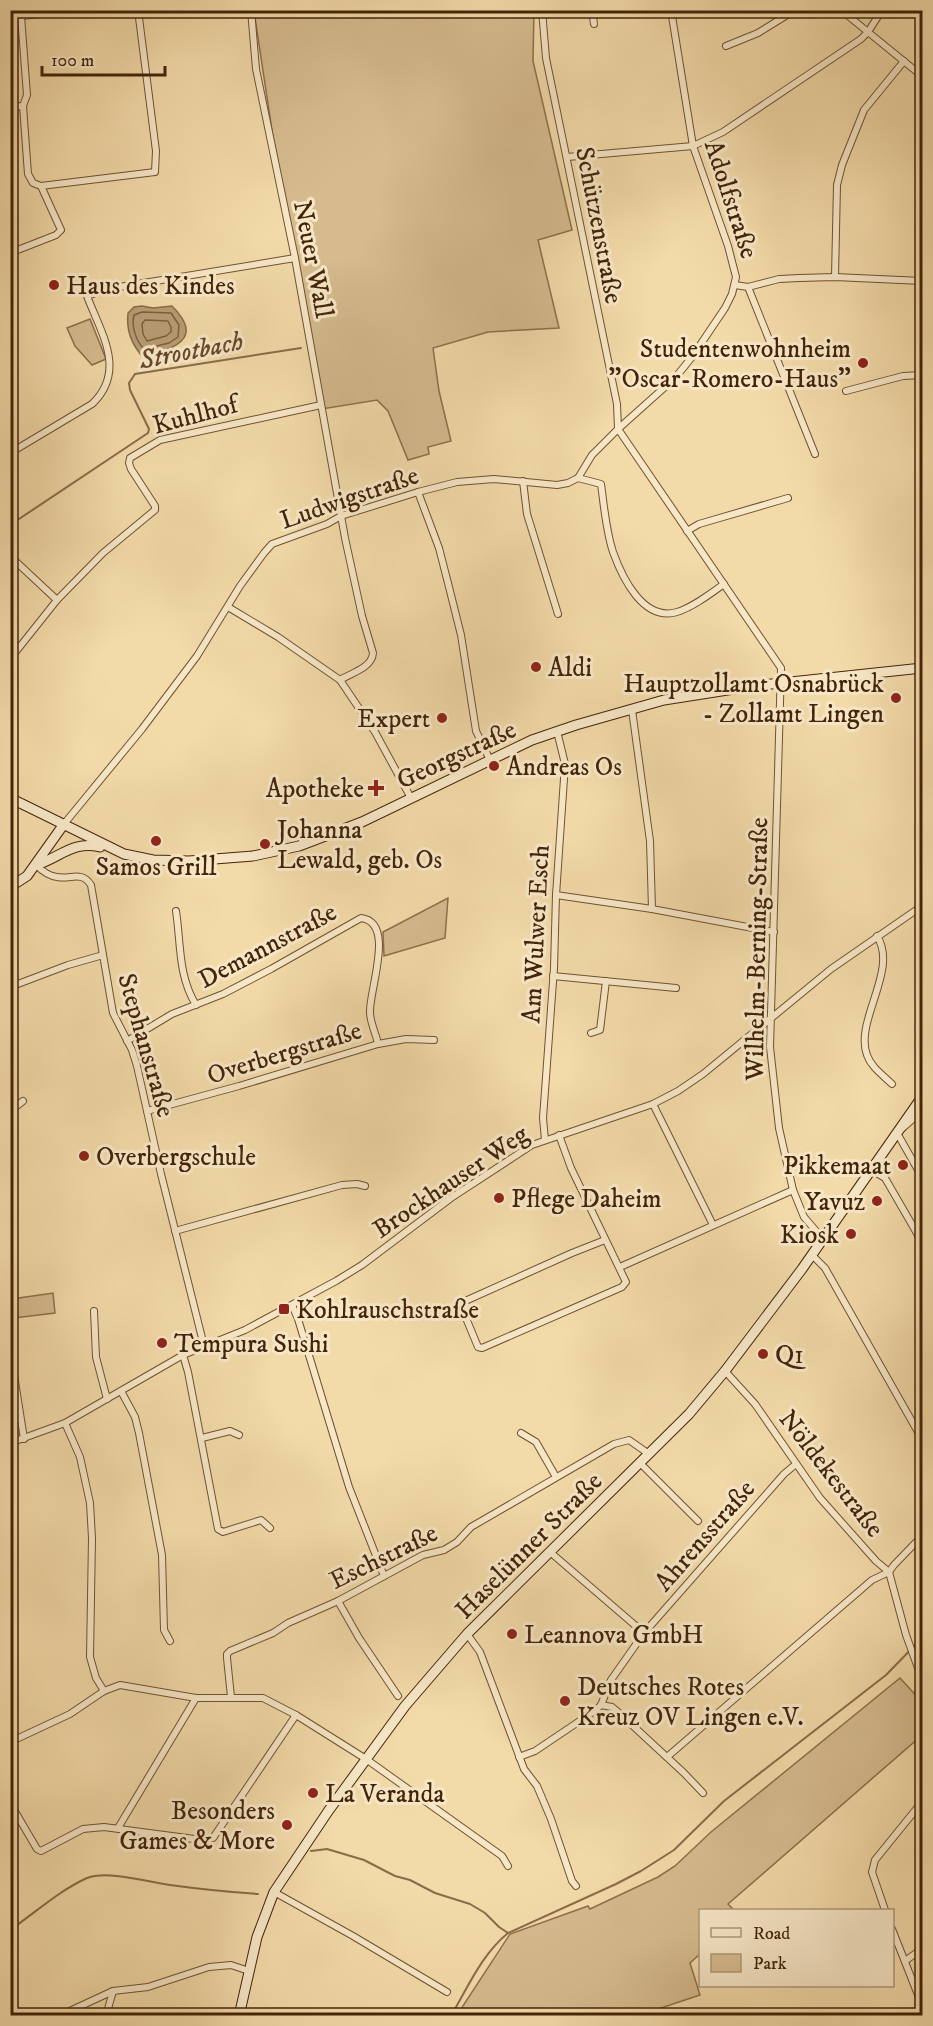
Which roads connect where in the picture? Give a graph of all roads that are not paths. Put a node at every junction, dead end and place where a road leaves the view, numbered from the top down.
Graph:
1 (13, 10) edge
2 (78, 10) edge
3 (138, 10) edge
4 (251, 10) edge
5 (542, 10) edge
6 (592, 10) edge
7 (671, 10) edge
8 (795, 10) edge
9 (841, 10) edge
10 (882, 10) edge
11 (21, 16) junction
12 (594, 24) dead end
13 (868, 32) junction
14 (726, 46) dead end
15 (904, 61) junction
16 (922, 76) edge
17 (23, 106) junction
18 (10, 107) edge
19 (693, 146) junction
20 (567, 157) junction
21 (41, 186) junction
22 (10, 253) edge
23 (295, 258) junction
24 (835, 277) junction
25 (922, 281) edge
26 (735, 285) junction
27 (748, 287) junction
28 (922, 375) edge
29 (846, 391) dead end
30 (321, 405) junction
31 (618, 429) junction
32 (10, 453) edge
33 (815, 454) dead end
34 (578, 478) junction
35 (523, 481) junction
36 (418, 492) junction
37 (788, 498) dead end
38 (341, 516) junction
39 (687, 531) junction
40 (10, 552) edge
41 (724, 584) junction
42 (57, 600) junction
43 (228, 607) junction
44 (558, 614) dead end
45 (10, 659) edge
46 (922, 668) edge
47 (340, 680) junction
48 (781, 684) junction
49 (632, 710) junction
50 (556, 731) junction
51 (490, 760) junction
52 (10, 798) edge
53 (411, 798) junction
54 (64, 824) junction
55 (111, 849) junction
56 (36, 865) junction
57 (10, 887) edge
58 (556, 895) junction
59 (922, 906) edge
60 (652, 909) junction
61 (176, 911) dead end
62 (774, 932) junction
63 (878, 936) junction
64 (103, 954) junction
65 (554, 976) junction
66 (606, 981) junction
67 (10, 987) edge
68 (676, 988) dead end
69 (196, 1005) junction
70 (770, 1019) junction
71 (591, 1034) dead end
72 (434, 1040) dead end
73 (127, 1041) junction
74 (378, 1044) junction
75 (892, 1084) dead end
76 (922, 1097) edge
77 (23, 1101) dead end
78 (653, 1104) junction
79 (10, 1111) edge
80 (147, 1111) junction
81 (922, 1111) edge
82 (897, 1133) junction
83 (559, 1135) junction
84 (545, 1140) junction
85 (871, 1170) junction
86 (922, 1177) edge
87 (365, 1186) dead end
88 (793, 1190) junction
89 (713, 1225) junction
90 (175, 1231) junction
91 (824, 1239) junction
92 (605, 1240) junction
93 (922, 1242) edge
94 (812, 1255) junction
95 (620, 1267) junction
96 (292, 1305) junction
97 (93, 1311) dead end
98 (204, 1346) junction
99 (10, 1349) edge
100 (183, 1355) junction
101 (725, 1371) junction
102 (121, 1391) junction
103 (107, 1399) junction
104 (65, 1423) junction
105 (521, 1433) dead end
106 (238, 1435) dead end
107 (202, 1438) junction
108 (922, 1438) edge
109 (24, 1439) junction
110 (10, 1443) edge
111 (649, 1454) junction
112 (640, 1463) junction
113 (796, 1464) junction
114 (555, 1477) junction
115 (698, 1521) dead end
116 (270, 1528) dead end
117 (922, 1536) edge
118 (550, 1552) junction
119 (889, 1572) junction
120 (384, 1576) junction
121 (338, 1601) junction
122 (644, 1633) junction
123 (467, 1634) junction
124 (170, 1641) dead end
125 (922, 1678) edge
126 (104, 1691) junction
127 (398, 1696) dead end
128 (231, 1697) junction
129 (196, 1698) junction
130 (601, 1705) junction
131 (296, 1715) junction
132 (10, 1742) edge
133 (519, 1757) junction
134 (667, 1757) junction
135 (366, 1759) junction
136 (703, 1793) dead end
137 (922, 1802) edge
138 (10, 1803) edge
139 (118, 1828) junction
140 (508, 1866) dead end
141 (576, 1886) dead end
142 (274, 1892) junction
143 (884, 1909) edge
144 (894, 1934) edge
145 (922, 1949) edge
146 (905, 1960) junction
147 (249, 1971) junction
148 (113, 1991) junction
149 (447, 1992) dead end
150 (922, 2005) edge
151 (59, 2016) edge
152 (106, 2016) edge
153 (239, 2016) edge

1 - 11 street
2 - 11 street
3 - 21 street
4 - 23 street, Neuer Wall
5 - 20 street, Schützenstraße
6 - 12 street
7 - 19 street, Adolfstraße
8 - 14 street
9 - 13 street
10 - 13 street
11 - 17 street
13 - 15 street
13 - 19 street
15 - 16 street
15 - 24 street
17 - 18 street
17 - 21 street
19 - 20 street
19 - 26 street, Adolfstraße
20 - 31 street, Schützenstraße
21 - 22 street
23 - 30 street, Neuer Wall
23 - 32 street
24 - 25 street
24 - 27 street
26 - 27 street
26 - 31 street, Adolfstraße
27 - 33 street
28 - 29 street
30 - 38 street, Neuer Wall
30 - 42 street, Kuhlhof
31 - 34 street
31 - 39 street
34 - 35 street, Ludwigstraße
34 - 41 street
35 - 36 street, Ludwigstraße
35 - 44 street
36 - 38 street, Ludwigstraße
36 - 51 street
37 - 39 street
38 - 43 street, Ludwigstraße
38 - 47 street, Neuer Wall
39 - 41 street
40 - 42 street
41 - 48 street
42 - 45 street, Kuhlhof
43 - 47 street
43 - 54 street, Ludwigstraße
46 - 48 street, Georgstraße
47 - 53 street
48 - 49 street, Georgstraße
48 - 62 street, Wilhelm-Berning-Straße
49 - 50 street, Georgstraße
49 - 60 street
50 - 51 street, Georgstraße
50 - 58 street, Am Wulwer Esch
51 - 53 street, Georgstraße
52 - 54 street
53 - 55 street, Georgstraße
54 - 55 street
54 - 56 street
55 - 56 street
56 - 57 street
56 - 64 street, Stephanstraße
58 - 60 street
58 - 65 street, Am Wulwer Esch
59 - 63 street, Brockhauser Weg
60 - 62 street
61 - 69 street, Demannstraße
62 - 70 street, Wilhelm-Berning-Straße
63 - 70 street, Brockhauser Weg
63 - 75 street
64 - 67 street
64 - 73 street, Stephanstraße
65 - 66 street
65 - 84 street, Am Wulwer Esch
66 - 68 street
66 - 71 street
69 - 73 street, Demannstraße
69 - 74 street, Demannstraße
70 - 78 street, Brockhauser Weg
70 - 88 street, Wilhelm-Berning-Straße
72 - 74 street, Overbergstraße
73 - 80 street, Stephanstraße
74 - 80 street, Overbergstraße
76 - 82 street, Haselünner Straße
77 - 79 street
78 - 83 street, Brockhauser Weg
78 - 89 street
80 - 90 street, Stephanstraße
81 - 82 street, Haselünner Straße
82 - 85 street, Haselünner Straße
82 - 86 street
83 - 84 street, Brockhauser Weg
83 - 92 street
84 - 96 street, Brockhauser Weg
85 - 91 street, Haselünner Straße
85 - 93 street
87 - 90 street
88 - 89 street
88 - 91 street, Wilhelm-Berning-Straße
89 - 95 street
90 - 98 street, Stephanstraße
91 - 94 street, Haselünner Straße
92 - 95 street
92 - 95 street
94 - 101 street, Haselünner Straße
94 - 108 street
96 - 98 street, Brockhauser Weg
96 - 120 street
97 - 103 street
98 - 100 street, Brockhauser Weg
99 - 109 street
100 - 102 street, Brockhauser Weg
100 - 107 street
101 - 111 street, Haselünner Straße
101 - 113 street, Nöldekestraße
102 - 103 street, Brockhauser Weg
102 - 124 street
103 - 104 street, Brockhauser Weg
104 - 109 street, Brockhauser Weg
104 - 126 street
105 - 114 street
106 - 107 street
107 - 116 street
109 - 110 street, Brockhauser Weg
111 - 112 street, Haselünner Straße
111 - 114 street, Eschstraße
112 - 115 street
112 - 118 street, Haselünner Straße
113 - 119 street, Nöldekestraße
113 - 122 street, Ahrensstraße
114 - 120 street, Eschstraße
117 - 119 street
118 - 122 street
118 - 123 street, Haselünner Straße
119 - 125 street, Nöldekestraße
119 - 134 street
120 - 121 street, Eschstraße
121 - 127 street
121 - 128 street, Eschstraße
122 - 130 street, Ahrensstraße
123 - 133 street
123 - 135 street, Haselünner Straße
126 - 129 street
126 - 132 street
128 - 129 street
128 - 131 street
129 - 139 street
130 - 133 street, Ahrensstraße
130 - 134 street
131 - 135 street
131 - 139 street
133 - 141 street
134 - 136 street
135 - 140 street
135 - 142 street, Haselünner Straße
137 - 143 street
138 - 139 street
142 - 147 street, Haselünner Straße
142 - 149 street
144 - 146 street
145 - 146 street
146 - 150 street
147 - 148 street
147 - 153 street, Haselünner Straße
148 - 151 street
148 - 152 street

